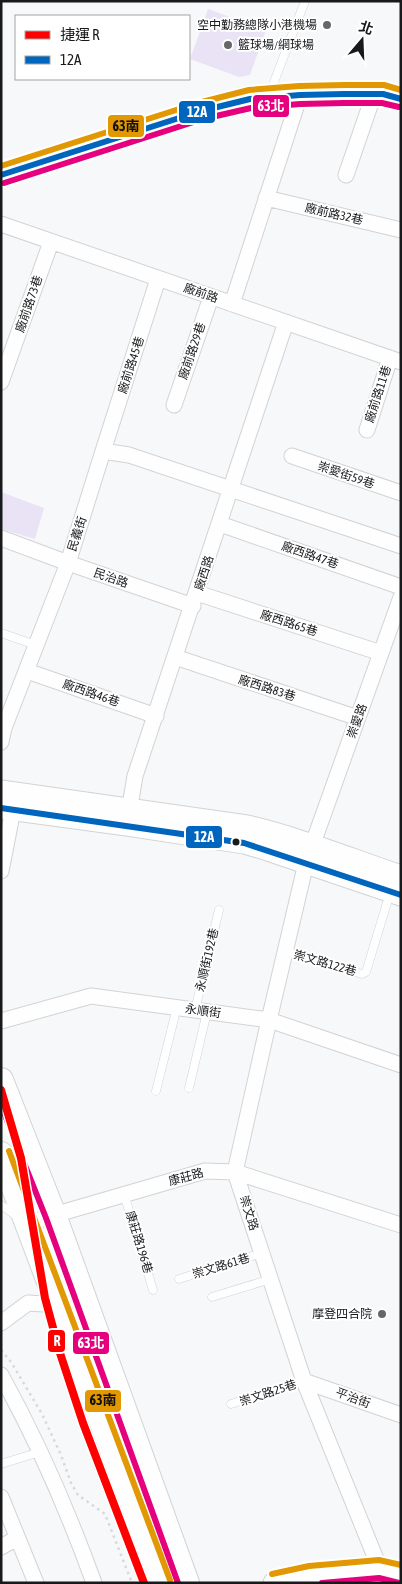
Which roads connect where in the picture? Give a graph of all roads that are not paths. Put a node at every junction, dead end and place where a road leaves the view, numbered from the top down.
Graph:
1 (305, 1) edge
2 (374, 94) junction
3 (300, 95) junction
4 (268, 97) junction
5 (401, 99) edge
6 (1, 175) edge
7 (346, 175) dead end
8 (266, 198) junction
9 (1, 224) edge
10 (401, 230) edge
11 (51, 242) junction
12 (158, 279) junction
13 (211, 297) junction
14 (232, 304) junction
15 (286, 322) junction
16 (396, 360) edge
17 (5, 365) edge
18 (1, 382) edge
19 (174, 405) dead end
20 (367, 430) dead end
21 (103, 451) junction
22 (292, 456) dead end
23 (231, 489) junction
24 (401, 493) edge
25 (220, 524) junction
26 (1, 538) edge
27 (401, 546) edge
28 (68, 563) junction
29 (401, 587) edge
30 (401, 597) edge
31 (195, 600) junction
32 (1, 633) edge
33 (36, 645) junction
34 (381, 653) junction
35 (175, 658) junction
36 (26, 671) junction
37 (156, 716) junction
38 (358, 718) junction
39 (2, 732) edge
40 (1, 791) edge
41 (7, 809) edge
42 (128, 816) junction
43 (308, 854) junction
44 (1, 871) edge
45 (397, 887) edge
46 (219, 910) dead end
47 (285, 951) junction
48 (177, 1008) junction
49 (201, 1011) junction
50 (269, 1020) junction
51 (1, 1021) edge
52 (401, 1065) edge
53 (1, 1080) edge
54 (189, 1088) dead end
55 (156, 1091) dead end
56 (1, 1154) edge
57 (236, 1172) junction
58 (124, 1194) junction
59 (1, 1205) edge
60 (54, 1215) junction
61 (28, 1224) junction
62 (401, 1225) edge
63 (262, 1253) junction
64 (179, 1278) dead end
65 (271, 1279) junction
66 (153, 1290) dead end
67 (212, 1297) dead end
68 (58, 1305) junction
69 (1, 1323) edge
70 (1, 1375) edge
71 (304, 1381) junction
72 (231, 1404) dead end
73 (401, 1415) edge
74 (40, 1452) junction
75 (1, 1464) edge
76 (1, 1498) edge
77 (17, 1538) junction
78 (1, 1547) edge
79 (380, 1569) junction
80 (401, 1574) edge
81 (311, 1579) edge
82 (36, 1583) edge
83 (94, 1583) edge
84 (162, 1583) edge
85 (187, 1583) edge
86 (274, 1583) edge

1 - 4 lane
2 - 3 street
2 - 5 street
2 - 7 street
3 - 4 street
3 - 8 street
4 - 6 street
8 - 10 street, 廠前路32巷
8 - 14 street
9 - 11 street, 廠前路
11 - 12 street, 廠前路
11 - 17 street, 廠前路73巷
12 - 13 street, 廠前路
12 - 21 street, 廠前路45巷
13 - 14 street, 廠前路
13 - 19 street, 廠前路29巷
14 - 15 street, 廠前路
15 - 16 street, 廠前路
15 - 23 street, 廠西路
16 - 20 street, 廠前路11巷
17 - 18 street, 廠前路73巷
21 - 23 street
21 - 28 street, 民義街
22 - 24 street, 崇愛街59巷
23 - 25 street, 廠西路
23 - 27 street
25 - 29 street, 廠西路47巷
25 - 31 street, 廠西路
26 - 28 street, 民治路
28 - 31 street, 民治路
28 - 33 street, 民義街
30 - 34 street, 崇愛路
31 - 34 street, 廠西路65巷
31 - 35 street, 廠西路
32 - 33 lane
33 - 36 street, 民義街
34 - 38 street, 崇愛路
35 - 37 street, 廠西路
35 - 38 street, 廠西路83巷
36 - 37 street, 廠西路46巷
36 - 39 street, 民義街
37 - 42 street, 廠西路
38 - 43 street, 崇愛路
40 - 42 street
41 - 42 street
41 - 44 street
42 - 43 street
43 - 45 street
43 - 47 street
45 - 47 lane, 崇文路122巷
46 - 49 lane, 永順街192巷
47 - 50 street
48 - 49 street, 永順街
48 - 51 street, 永順街
48 - 55 lane
49 - 50 street, 永順街
49 - 54 lane, 永順街192巷
50 - 52 street, 永順街
50 - 57 street
53 - 60 main road
56 - 61 main road
57 - 58 street, 康莊路
57 - 62 street, 康莊路
57 - 63 street, 崇文路
58 - 60 street, 康莊路
58 - 66 lane, 康莊路196巷
59 - 61 lane
60 - 61 street, 康莊路
60 - 85 main road
61 - 68 main road
63 - 64 lane, 崇文路61巷
63 - 65 street, 崇文路
65 - 67 lane
65 - 71 street, 崇文路
68 - 69 street
68 - 84 main road
70 - 74 street
71 - 72 lane, 崇文路25巷
71 - 73 street, 平治街
71 - 79 street, 崇文路
74 - 75 lane
74 - 83 street
76 - 77 street
77 - 78 street
77 - 82 street
79 - 80 street
79 - 81 street
81 - 86 street

